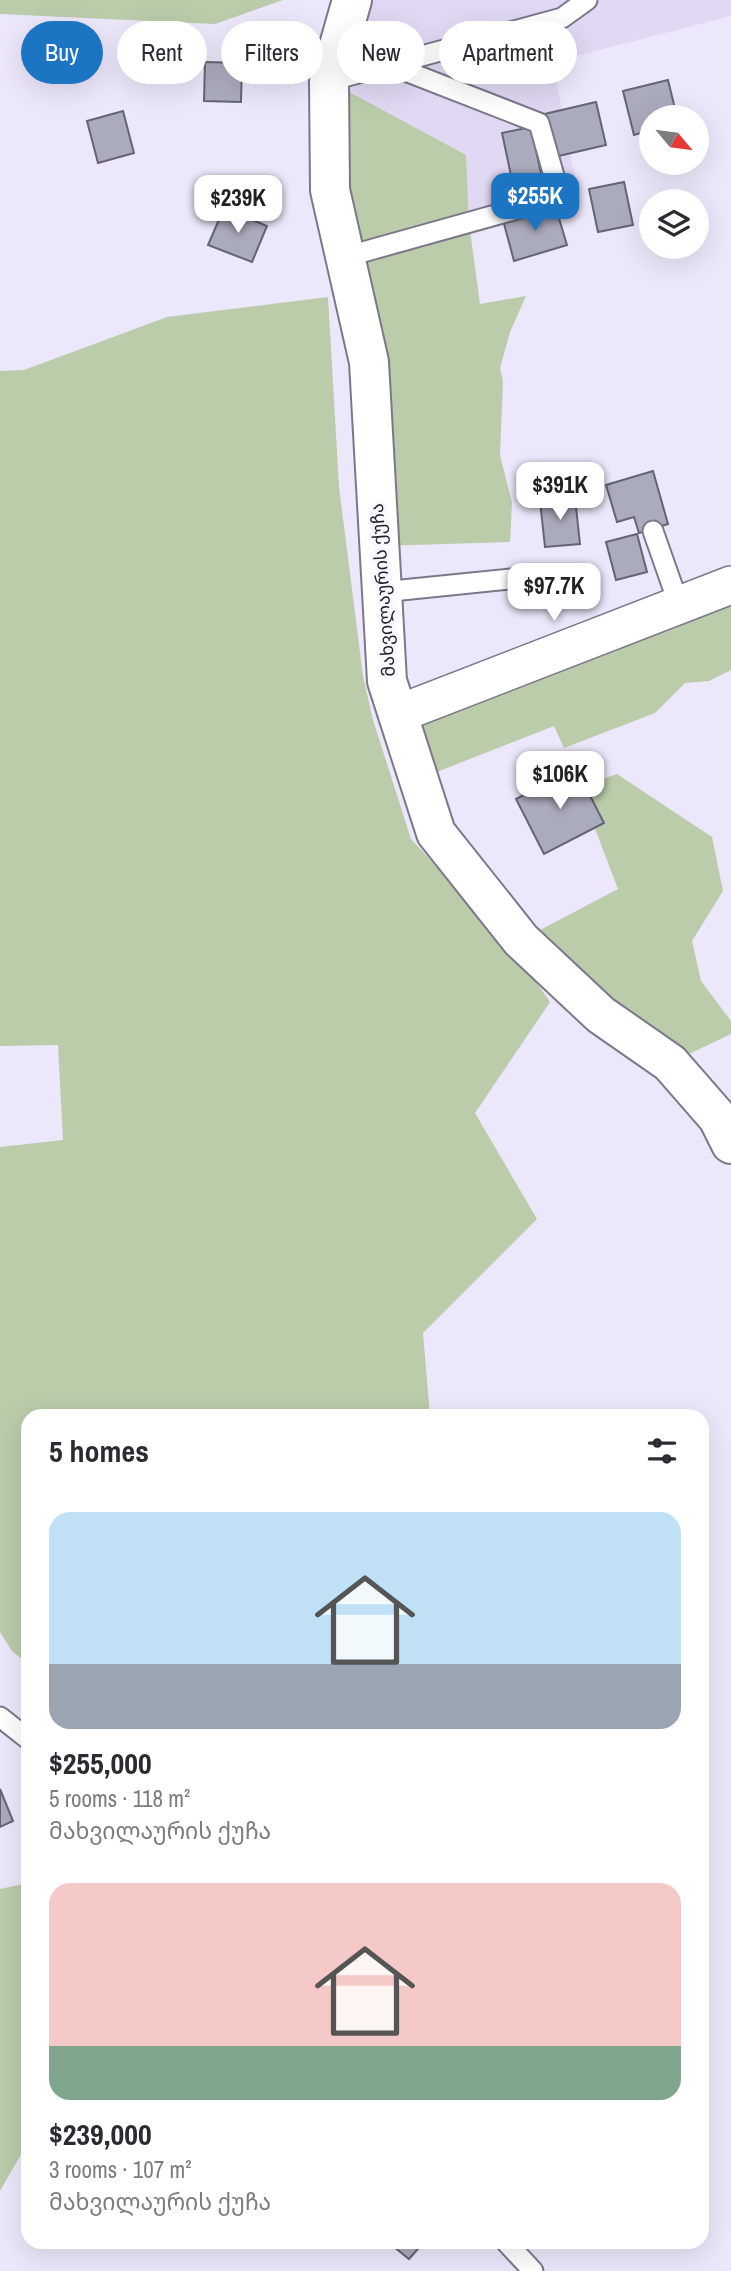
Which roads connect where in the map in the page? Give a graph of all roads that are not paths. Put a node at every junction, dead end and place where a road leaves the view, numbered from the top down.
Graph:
1 (352, 0) edge
2 (587, 0) edge
3 (425, 55) edge
4 (337, 79) edge
5 (425, 79) edge
6 (329, 81) junction
7 (345, 257) junction
8 (653, 531) dead end
9 (530, 578) dead end
10 (731, 585) edge
11 (382, 592) junction
12 (679, 605) junction
13 (398, 714) junction
14 (731, 1144) edge
15 (0, 1717) edge
16 (21, 1734) edge
17 (513, 2249) edge
18 (533, 2271) edge

1 - 6 street, მახვილაურის ქუჩა
2 - 3 lane
4 - 6 lane
5 - 7 lane
6 - 7 street, მახვილაურის ქუჩა
7 - 11 street, მახვილაურის ქუჩა
8 - 12 lane
9 - 11 lane
10 - 12 street
11 - 13 street, მახვილაურის ქუჩა
12 - 13 street
13 - 14 street, მახვილაურის ქუჩა
15 - 16 lane
17 - 18 lane

